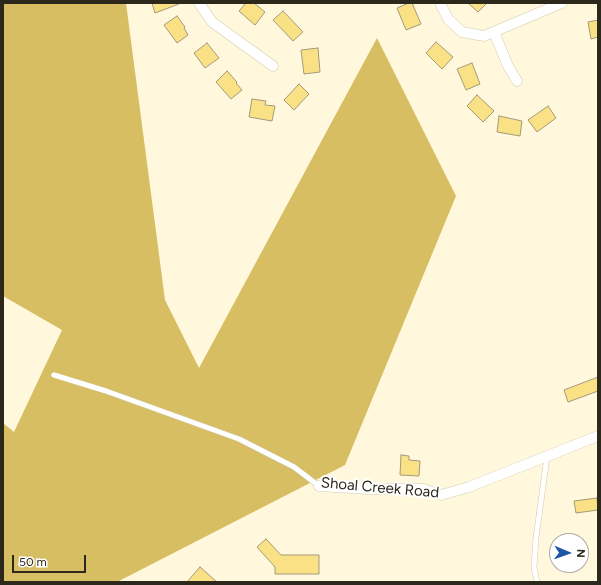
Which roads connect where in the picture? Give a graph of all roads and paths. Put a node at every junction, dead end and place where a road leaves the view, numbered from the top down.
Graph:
1 (199, 3) edge
2 (440, 3) edge
3 (562, 3) edge
4 (494, 32) junction
5 (274, 66) dead end
6 (517, 81) dead end
7 (54, 374) dead end
8 (598, 436) edge
9 (547, 457) junction
10 (319, 486) joint
11 (537, 582) edge

1 - 5 street
2 - 4 street
3 - 4 street
4 - 6 street
7 - 10 lane, Shoal Creek Road
8 - 9 street, Shoal Creek Road
9 - 10 street, Shoal Creek Road
9 - 11 lane

